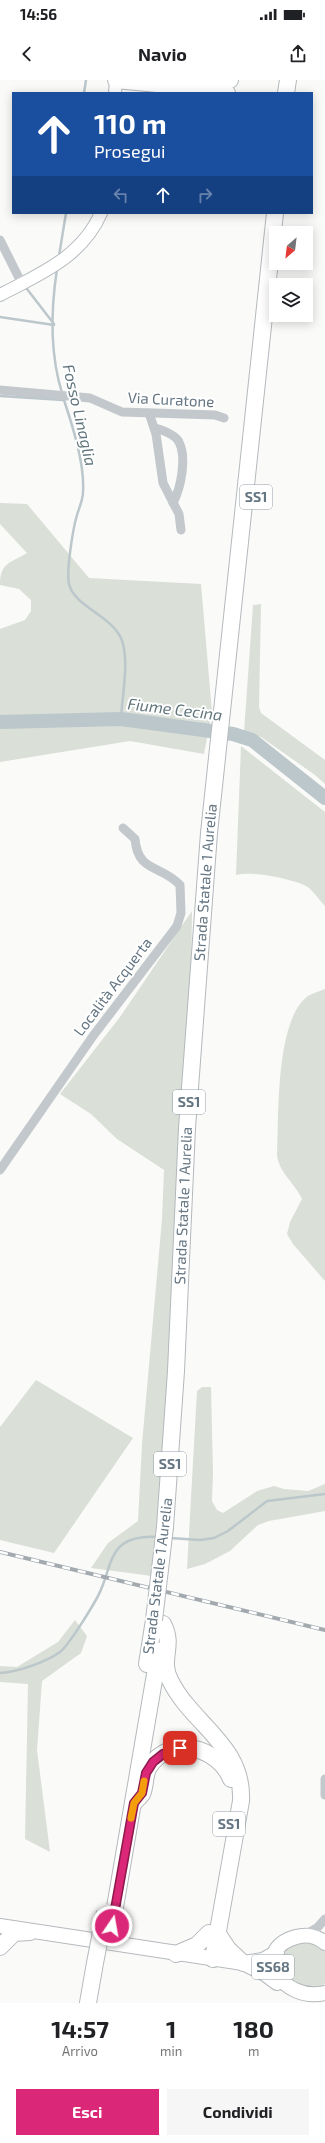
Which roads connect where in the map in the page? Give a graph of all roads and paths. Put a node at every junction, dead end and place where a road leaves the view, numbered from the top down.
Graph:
1 (116, 80) edge
2 (198, 80) edge
3 (230, 80) edge
4 (288, 80) edge
5 (298, 80) edge
6 (143, 83) junction
7 (115, 92) edge
8 (128, 92) edge
9 (222, 92) edge
10 (286, 92) edge
11 (296, 92) edge
12 (100, 214) edge
13 (275, 214) edge
14 (286, 214) edge
15 (284, 226) edge
16 (0, 240) edge
17 (22, 284) junction
18 (0, 295) edge
19 (273, 322) edge
20 (0, 390) edge
21 (149, 413) junction
22 (224, 418) dead end
23 (155, 428) junction
24 (173, 503) junction
25 (180, 530) dead end
26 (230, 675) junction
27 (123, 828) dead end
28 (0, 1170) edge
29 (160, 1621) junction
30 (325, 1780) edge
31 (325, 1790) edge
32 (325, 1794) edge
33 (134, 1803) junction
34 (110, 1913) junction
35 (325, 1920) edge
36 (0, 1926) edge
37 (30, 1932) junction
38 (214, 1934) junction
39 (304, 1936) junction
40 (325, 1936) edge
41 (325, 1943) edge
42 (0, 1946) edge
43 (277, 1952) junction
44 (176, 1954) junction
45 (210, 1959) junction
46 (243, 1963) junction
47 (100, 1964) junction
48 (277, 1983) junction
49 (318, 1998) edge
50 (293, 2000) edge
51 (88, 2003) edge
52 (98, 2003) edge

1 - 6 highway
1 - 7 main road
2 - 3 highway
4 - 10 highway
5 - 11 highway
6 - 8 highway
6 - 9 highway
12 - 17 main road
13 - 26 highway, Strada Statale 1 Aurelia / SS1
14 - 15 highway
16 - 17 street
17 - 18 main road
19 - 26 highway, Strada Statale 1 Aurelia / SS1
20 - 21 street, Via Curatone
21 - 22 street, Via Curatone
21 - 23 street
23 - 24 street
23 - 24 street
24 - 25 street
26 - 29 highway, Strada Statale 1 Aurelia / SS1, bridge
27 - 28 street, Località Acquerta
29 - 33 highway, Strada Statale 1 Aurelia / SS1
29 - 34 highway, Strada Statale 1 Aurelia / SS1
29 - 38 highway
30 - 31 street
31 - 32 street
33 - 34 highway, Strada Statale 1 Aurelia / SS1
33 - 38 highway, SS1
34 - 47 highway, Strada Statale 1 Aurelia / SS1, bridge
35 - 39 street
35 - 40 street
36 - 37 main road, SS68
37 - 42 highway
37 - 44 main road, SS68
38 - 44 highway
38 - 45 highway
38 - 46 highway
39 - 41 main road, SS68
39 - 43 main road, SS68
43 - 46 main road, SS68
43 - 48 main road, SS68
44 - 45 main road, SS68
45 - 46 main road, SS68
46 - 48 main road, SS68
47 - 51 highway, Strada Statale 1 Aurelia / SS1
47 - 52 highway, Strada Statale 1 Aurelia
48 - 50 main road, SS68
49 - 50 main road, SS68

